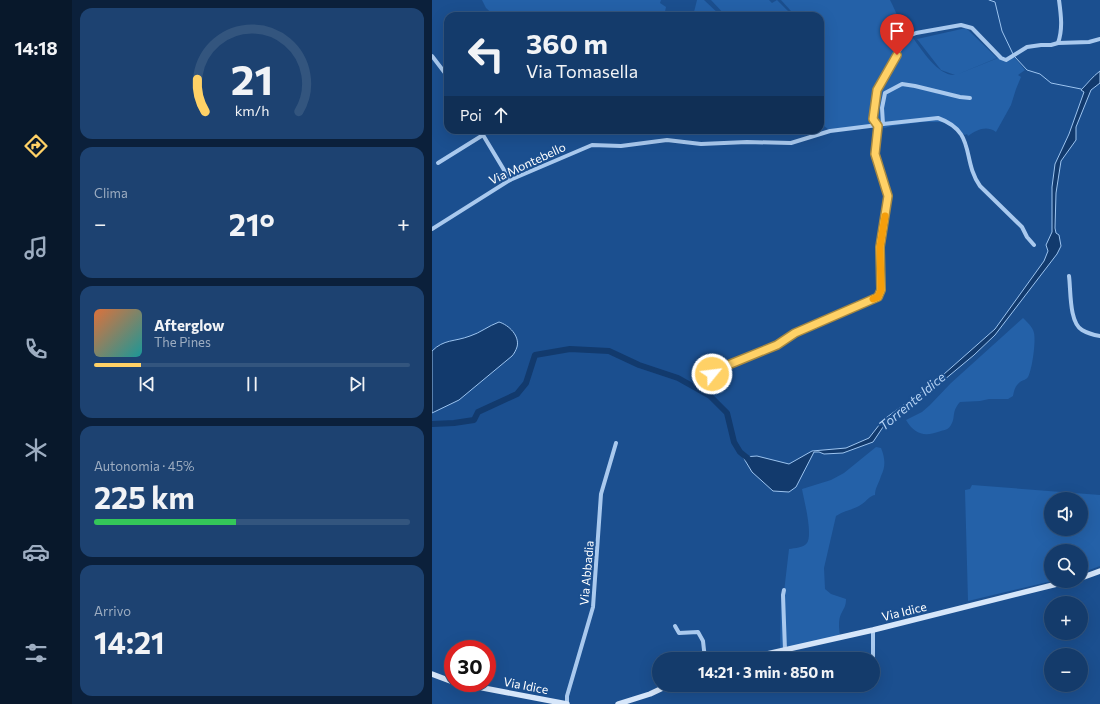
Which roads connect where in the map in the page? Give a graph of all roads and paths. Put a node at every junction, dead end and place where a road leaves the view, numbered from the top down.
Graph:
1 (1059, 0) edge
2 (1100, 39) edge
3 (1058, 43) junction
4 (432, 56) edge
5 (444, 72) edge
6 (970, 98) dead end
7 (881, 125) junction
8 (824, 133) edge
9 (820, 134) edge
10 (483, 136) joint
11 (438, 163) dead end
12 (510, 180) junction
13 (432, 229) edge
14 (1034, 245) dead end
15 (1069, 276) dead end
16 (1100, 336) edge
17 (712, 374) dead end
18 (616, 443) dead end
19 (1100, 571) edge
20 (1088, 575) edge
21 (1044, 587) edge
22 (784, 590) dead end
23 (675, 626) dead end
24 (873, 630) junction
25 (785, 650) junction
26 (704, 652) edge
27 (776, 652) edge
28 (872, 652) edge
29 (432, 674) edge
30 (444, 679) edge
31 (496, 690) edge
32 (654, 692) edge
33 (567, 704) edge
34 (618, 704) edge

1 - 3 street
2 - 3 street
3 - 7 street
4 - 5 street
6 - 7 street
7 - 8 street, Via Montebello
7 - 14 street, Via Montebello
7 - 17 street
9 - 12 street, Via Montebello
10 - 11 street
10 - 12 street
12 - 13 street, Via Montebello
15 - 16 street
18 - 33 street, Via Abbadia
19 - 20 main road
21 - 24 main road, Via Idice
22 - 25 street
23 - 26 street
24 - 25 main road, Via Idice
24 - 28 street
25 - 27 main road, Via Idice
29 - 30 main road
31 - 33 main road, Via Idice
32 - 34 main road

